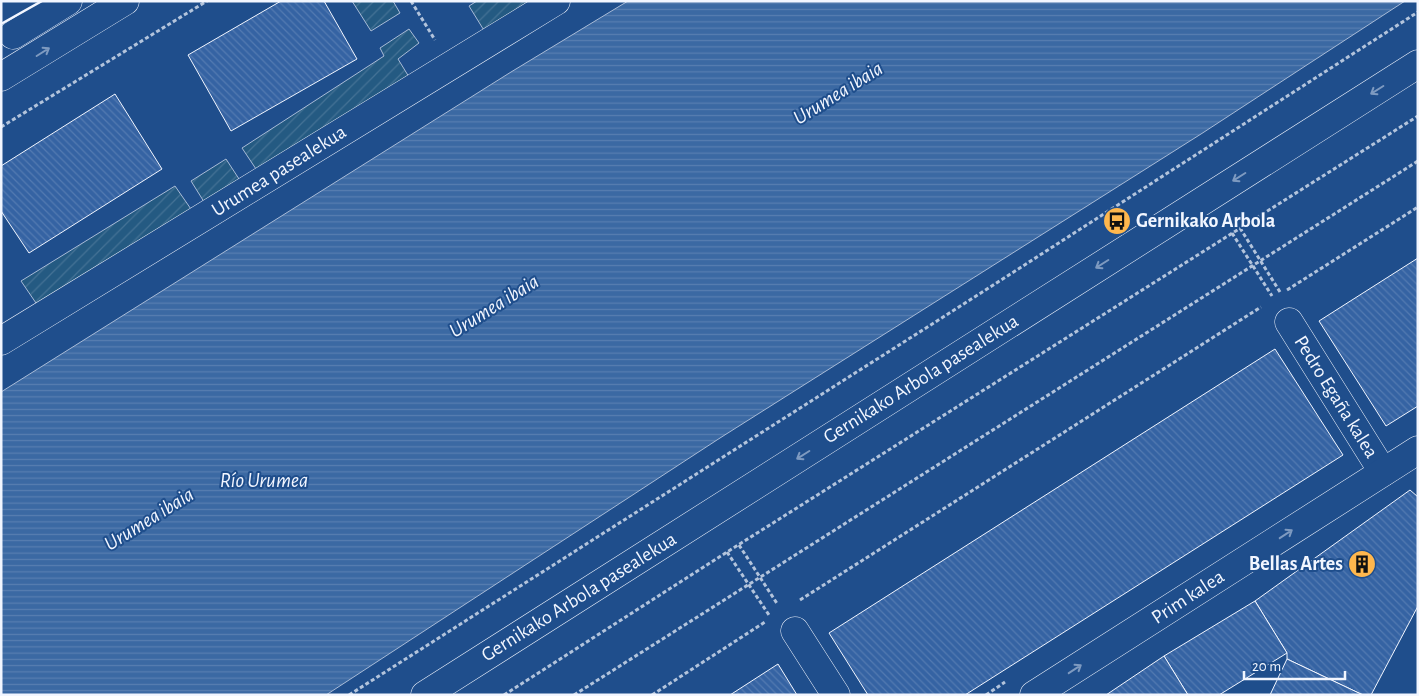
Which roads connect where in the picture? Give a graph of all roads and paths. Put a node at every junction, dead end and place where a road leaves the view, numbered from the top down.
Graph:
1 (68, 1) edge
2 (125, 1) edge
3 (207, 1) edge
4 (411, 1) edge
5 (556, 1) edge
6 (1418, 12) edge
7 (13, 35) dead end
8 (1418, 64) edge
9 (451, 66) junction
10 (1, 77) edge
11 (1418, 116) edge
12 (1, 127) edge
13 (1418, 160) edge
14 (1418, 207) edge
15 (1232, 233) junction
16 (1253, 265) junction
17 (1274, 299) junction
18 (1289, 322) joint
19 (1, 341) edge
20 (1418, 450) edge
21 (1383, 472) junction
22 (739, 544) junction
23 (760, 577) junction
24 (789, 621) junction
25 (349, 695) edge
26 (425, 695) edge
27 (504, 695) edge
28 (574, 695) edge
29 (652, 695) edge
30 (836, 695) edge
31 (1034, 695) edge

1 - 7 street
10 -> 2 street
3 - 12 path
4 - 9 path
5 - 9 street, Urumea pasealekua
6 - 25 path
8 -> 26 street, Gernikako Arbola pasealekua
9 - 19 street, Urumea pasealekua
11 - 15 path
13 - 16 path
14 - 17 path
15 - 16 path
15 - 22 path
16 - 17 path
16 - 23 path
17 - 18 path
17 - 24 path
18 - 21 street, Pedro Egaña kalea
20 - 21 street, Prim kalea
31 -> 21 street, Prim kalea
22 - 23 path
22 - 27 path
23 - 24 path
23 - 28 path
24 - 29 path
24 - 30 street

